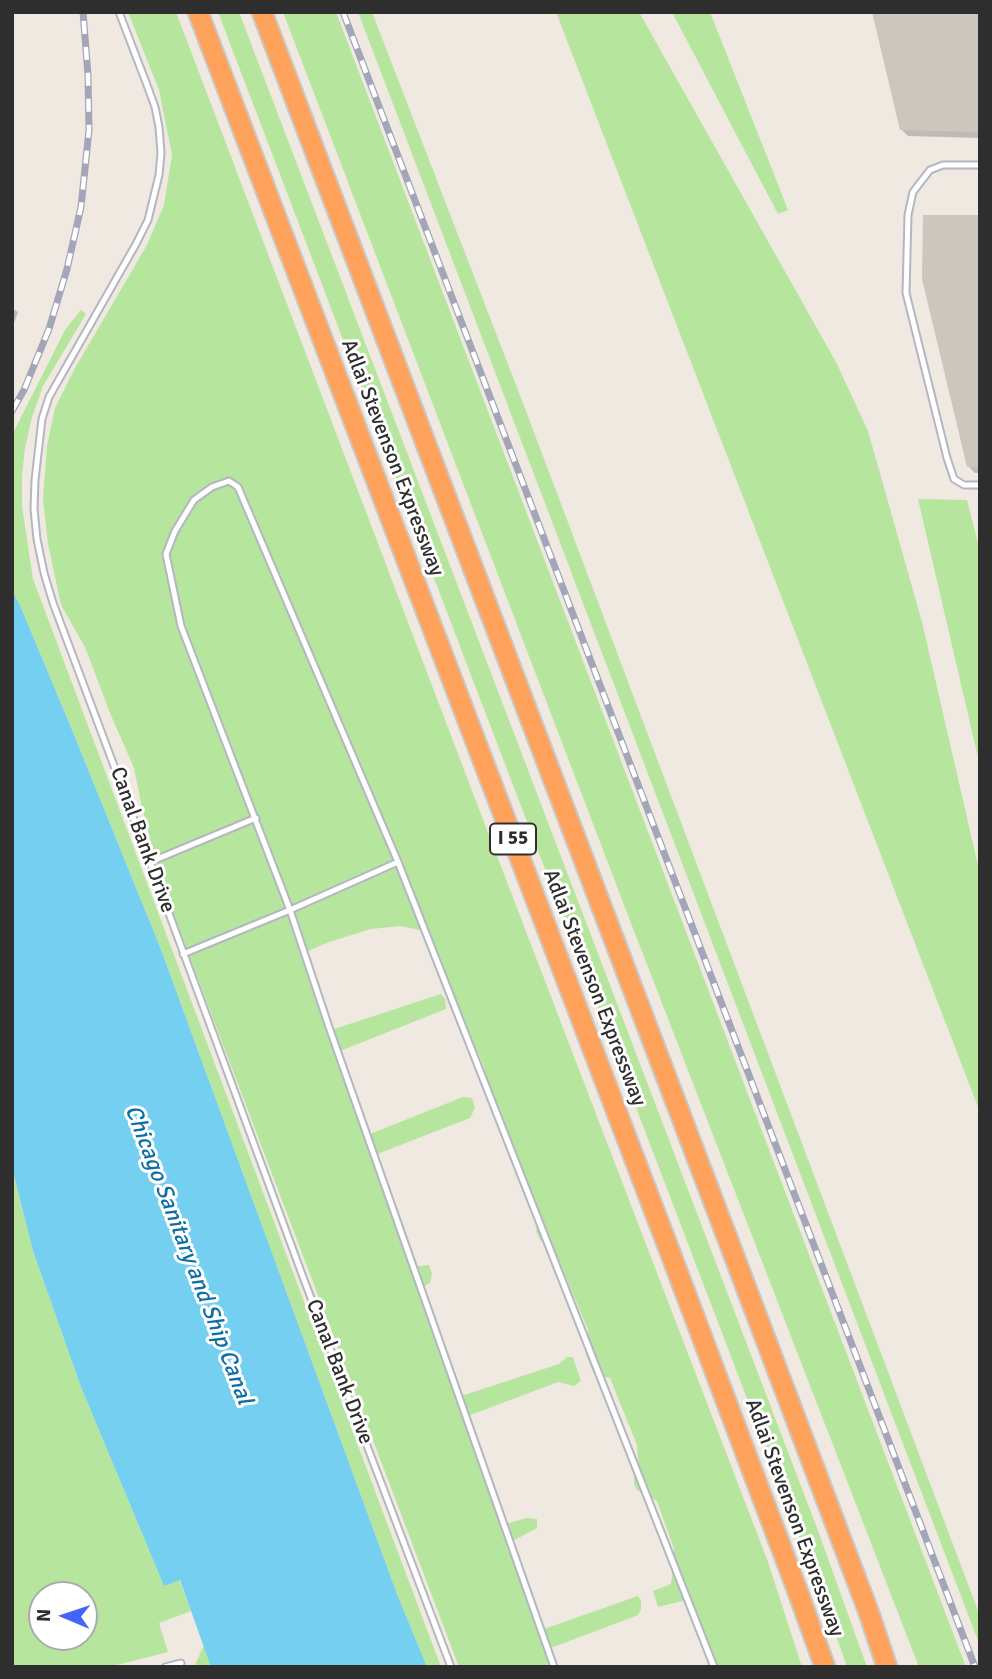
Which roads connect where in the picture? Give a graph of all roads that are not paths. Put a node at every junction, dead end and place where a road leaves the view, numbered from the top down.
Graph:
1 (119, 12) edge
2 (198, 12) edge
3 (262, 12) edge
4 (980, 165) edge
5 (980, 485) edge
6 (256, 818) junction
7 (150, 862) junction
8 (398, 862) junction
9 (290, 910) junction
10 (183, 954) junction
11 (869, 1614) junction
12 (181, 1663) dead end
13 (165, 1667) edge
14 (451, 1667) edge
15 (554, 1667) edge
16 (714, 1667) edge
17 (825, 1667) edge
18 (887, 1667) edge
19 (895, 1667) edge

1 - 7 lane, Canal Bank Drive
2 - 17 highway, Adlai Stevenson Expressway / I 55
3 - 11 highway, Adlai Stevenson Expressway
4 - 5 lane
6 - 7 lane
6 - 8 lane
6 - 9 lane
7 - 10 lane, Canal Bank Drive
8 - 9 lane
8 - 16 lane
9 - 10 lane
9 - 15 lane
10 - 14 lane, Canal Bank Drive
11 - 18 highway, Adlai Stevenson Expressway
11 - 19 highway
12 - 13 lane

